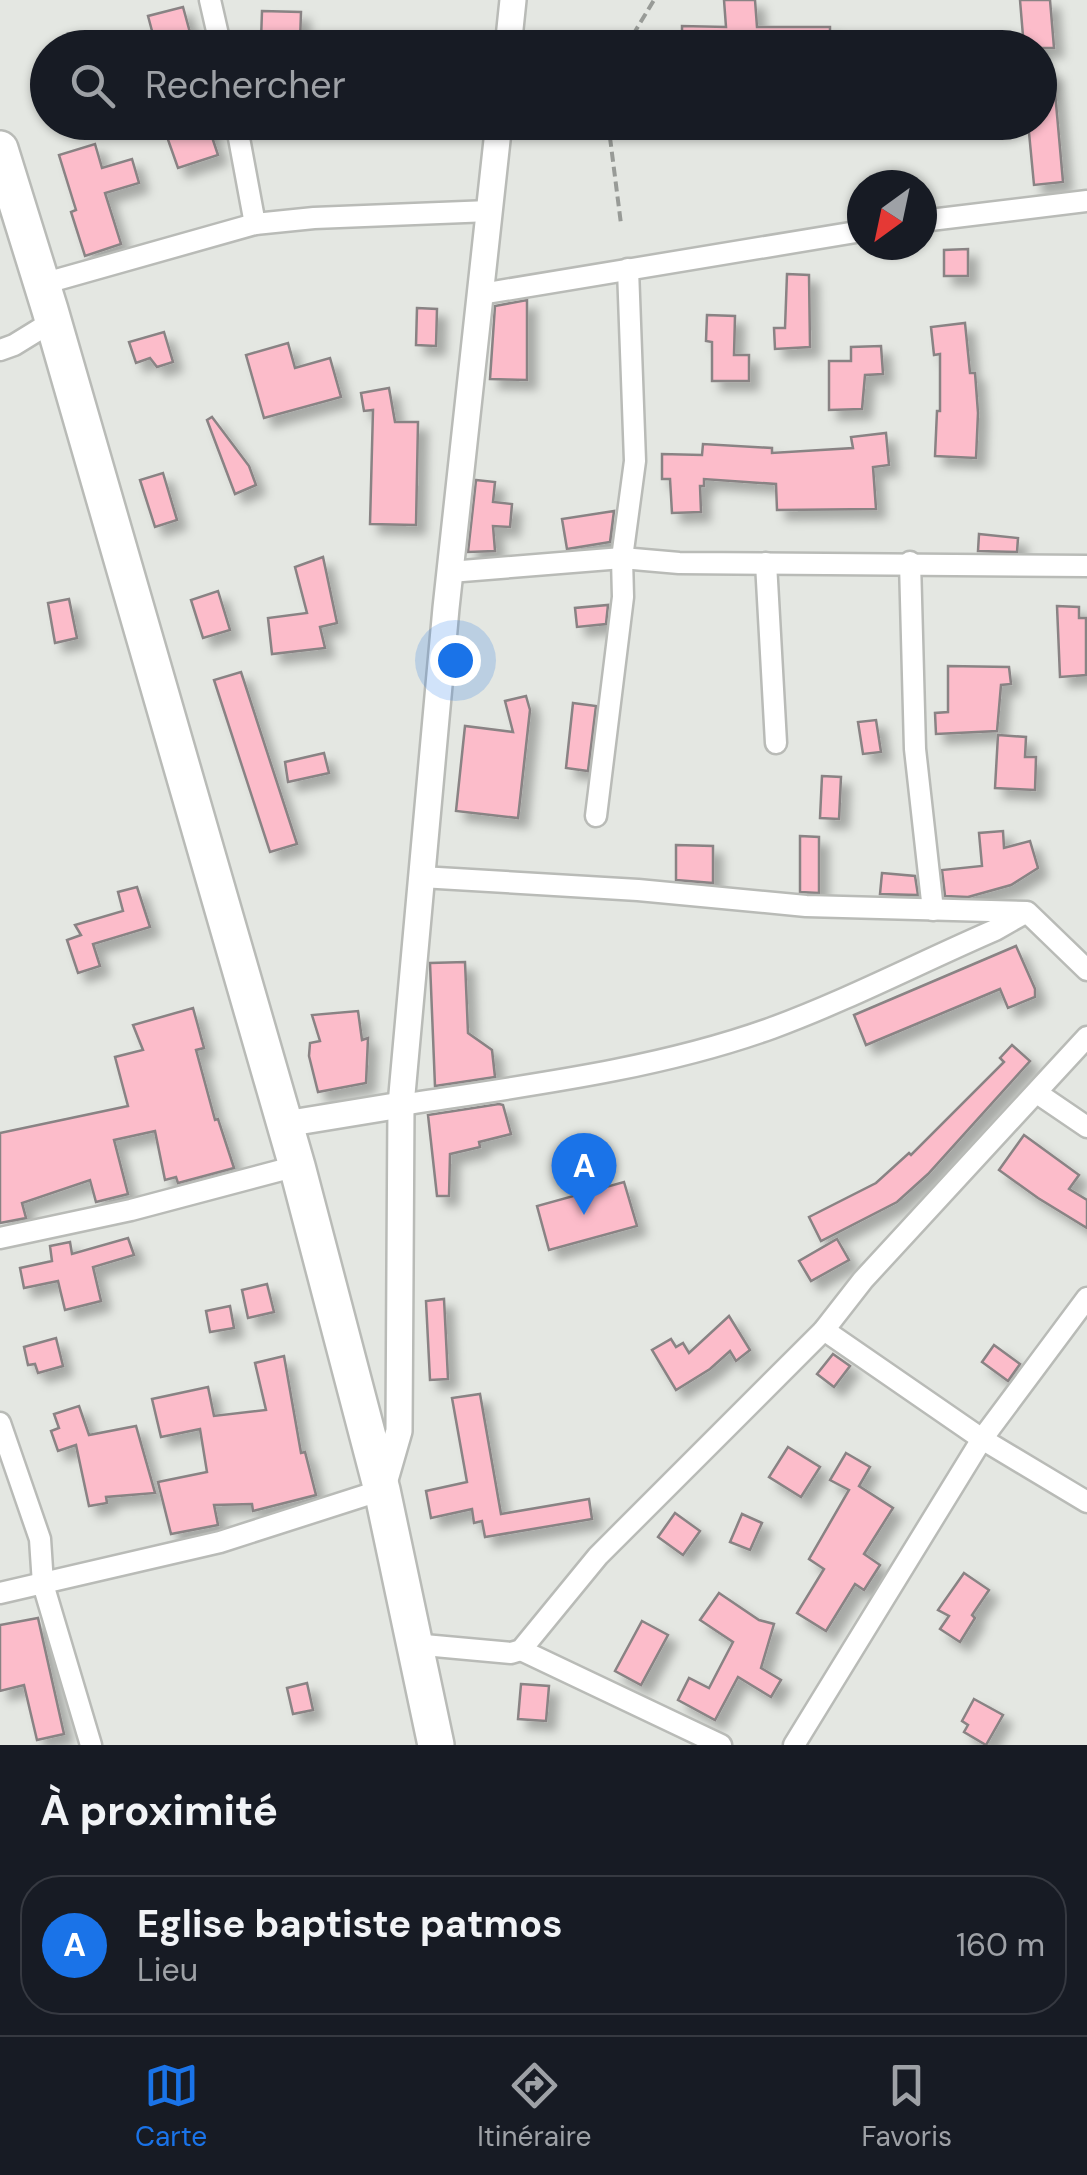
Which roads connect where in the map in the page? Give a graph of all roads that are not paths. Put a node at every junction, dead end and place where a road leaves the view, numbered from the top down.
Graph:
1 (210, 0) edge
2 (513, 0) edge
3 (218, 30) edge
4 (510, 30) edge
5 (239, 140) edge
6 (498, 140) edge
7 (0, 149) edge
8 (1087, 202) edge
9 (490, 211) junction
10 (937, 219) edge
11 (255, 224) junction
12 (847, 232) edge
13 (628, 269) junction
14 (42, 284) junction
15 (481, 294) junction
16 (53, 321) junction
17 (0, 350) edge
18 (622, 558) junction
19 (910, 562) junction
20 (766, 563) junction
21 (1087, 566) edge
22 (450, 572) junction
23 (776, 743) dead end
24 (596, 816) dead end
25 (421, 877) junction
26 (933, 910) junction
27 (1027, 912) junction
28 (1087, 970) edge
29 (1087, 1037) edge
30 (1036, 1092) junction
31 (401, 1106) junction
32 (285, 1124) junction
33 (1087, 1127) edge
34 (297, 1166) junction
35 (0, 1238) edge
36 (1087, 1298) edge
37 (824, 1330) junction
38 (0, 1423) edge
39 (982, 1438) junction
40 (382, 1490) junction
41 (1087, 1502) edge
42 (43, 1584) junction
43 (0, 1592) edge
44 (413, 1644) junction
45 (520, 1650) junction
46 (91, 1745) edge
47 (436, 1745) edge
48 (722, 1745) edge
49 (794, 1745) edge

1 - 3 street
2 - 4 street
5 - 11 street
6 - 9 street
7 - 14 highway
8 - 10 street
9 - 11 street
9 - 15 street
11 - 14 street
12 - 13 street
13 - 15 street
13 - 18 street
14 - 16 highway
15 - 22 street
16 - 17 street
16 - 32 highway
18 - 20 street
18 - 22 street
18 - 24 street
19 - 20 street
19 - 21 street
19 - 26 street
20 - 23 street
22 - 25 street
25 - 26 street
25 - 31 street
26 - 27 street
27 - 28 street
27 - 31 street
29 - 30 street
30 - 33 street
30 - 37 street
31 - 32 street
31 - 40 street
32 - 34 highway
34 - 35 street
34 - 40 highway
36 - 39 street
37 - 39 street
37 - 45 street
38 - 42 street
39 - 41 street
39 - 49 street
40 - 42 street
40 - 44 highway
42 - 43 street
42 - 46 street
44 - 45 street
44 - 47 highway
45 - 48 street

